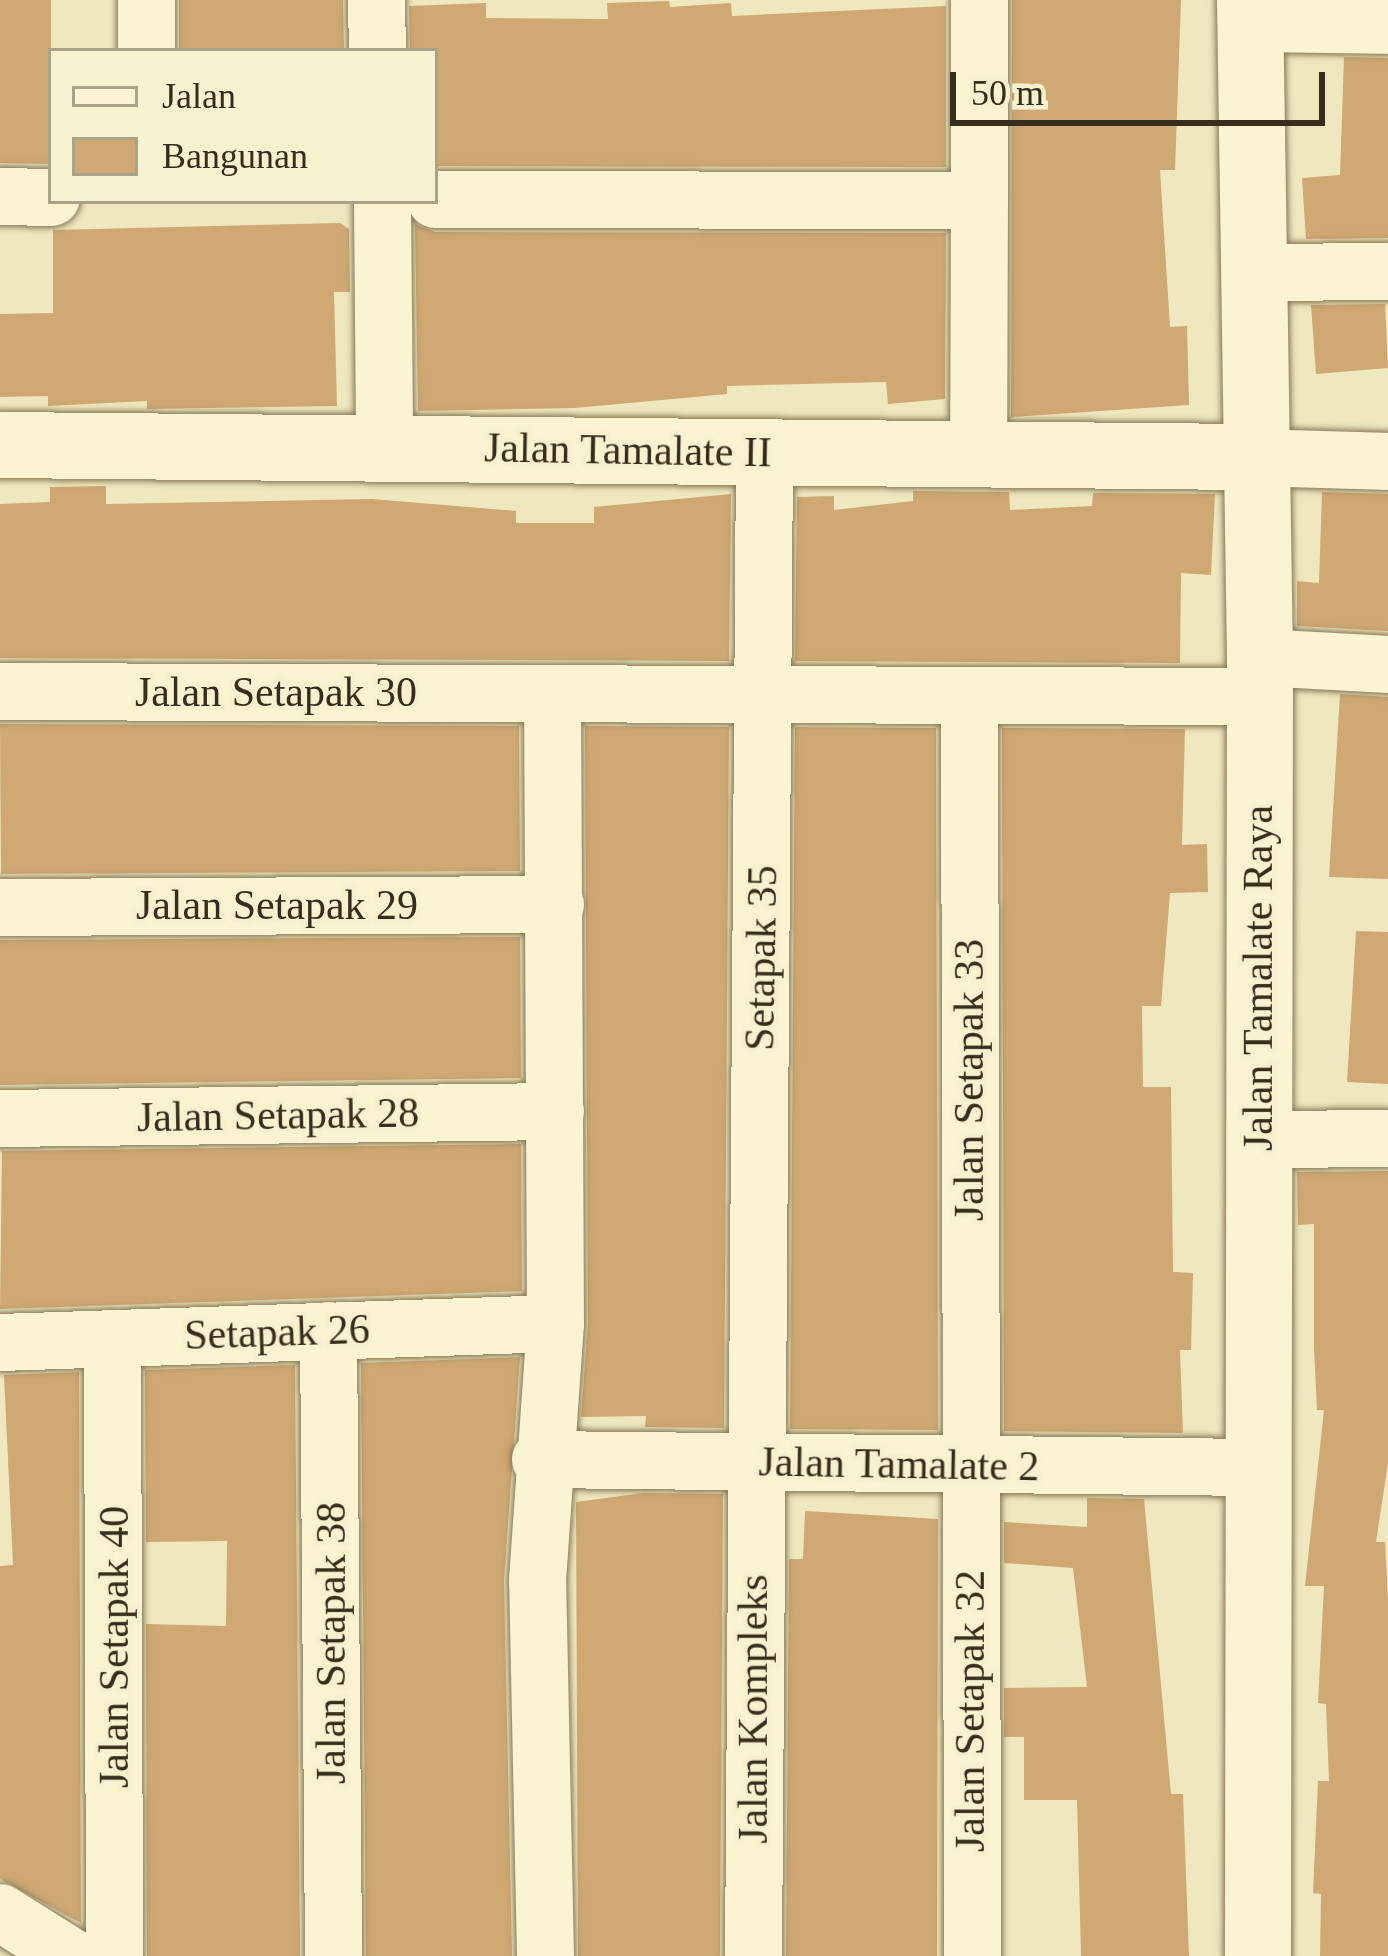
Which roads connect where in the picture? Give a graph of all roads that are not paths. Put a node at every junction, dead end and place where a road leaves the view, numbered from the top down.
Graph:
1 (146, 0) edge
2 (376, 0) edge
3 (979, 0) edge
4 (1250, 12) edge
5 (1388, 25) edge
6 (146, 48) edge
7 (377, 48) edge
8 (0, 196) edge
9 (48, 196) edge
10 (438, 199) edge
11 (979, 200) junction
12 (382, 204) edge
13 (1388, 271) edge
14 (1252, 272) junction
15 (0, 445) edge
16 (384, 446) junction
17 (764, 452) junction
18 (978, 454) junction
19 (1255, 457) junction
20 (1388, 461) edge
21 (1388, 664) edge
22 (1260, 676) junction
23 (0, 691) edge
24 (552, 693) junction
25 (765, 694) junction
26 (969, 695) junction
27 (554, 904) junction
28 (0, 907) edge
29 (555, 1112) junction
30 (0, 1118) edge
31 (1388, 1138) edge
32 (1257, 1139) junction
33 (554, 1323) junction
34 (328, 1330) junction
35 (112, 1338) junction
36 (0, 1342) edge
37 (540, 1459) junction
38 (753, 1463) junction
39 (968, 1466) junction
40 (1258, 1467) junction
41 (0, 1912) edge
42 (70, 1956) edge
43 (114, 1956) edge
44 (333, 1956) edge
45 (545, 1956) edge
46 (753, 1956) edge
47 (972, 1956) edge
48 (1258, 1956) edge

1 - 6 street
2 - 7 street
3 - 11 street
4 - 5 street
4 - 14 street, Jalan Tamalate Raya
8 - 9 street
10 - 11 street
11 - 18 street
12 - 16 street
13 - 14 street
14 - 19 street, Jalan Tamalate Raya
15 - 16 street, Jalan Tamalate II
16 - 17 street, Jalan Tamalate II
17 - 18 street, Jalan Tamalate II
17 - 25 street, Setapak 35
18 - 19 street, Jalan Tamalate II
19 - 20 street
19 - 22 street, Jalan Tamalate Raya
21 - 22 street
22 - 26 street
22 - 32 street, Jalan Tamalate Raya
23 - 24 street, Jalan Setapak 30
24 - 25 street
24 - 27 street
25 - 26 street
25 - 38 street, Setapak 35
26 - 39 street, Jalan Setapak 33
27 - 28 street, Jalan Setapak 29
27 - 29 street
29 - 30 street, Jalan Setapak 28
29 - 33 street
31 - 32 street
32 - 40 street, Jalan Tamalate Raya
33 - 34 street, Setapak 26
33 - 37 street
34 - 35 street, Setapak 26
34 - 44 street, Jalan Setapak 38
35 - 36 street, Setapak 26
35 - 43 street, Jalan Setapak 40
37 - 38 street, Jalan Tamalate 2
37 - 45 street
38 - 39 street, Jalan Tamalate 2
38 - 46 street, Jalan Kompleks
39 - 40 street, Jalan Tamalate 2
39 - 47 street, Jalan Setapak 32
40 - 48 street, Jalan Tamalate Raya
41 - 42 street

